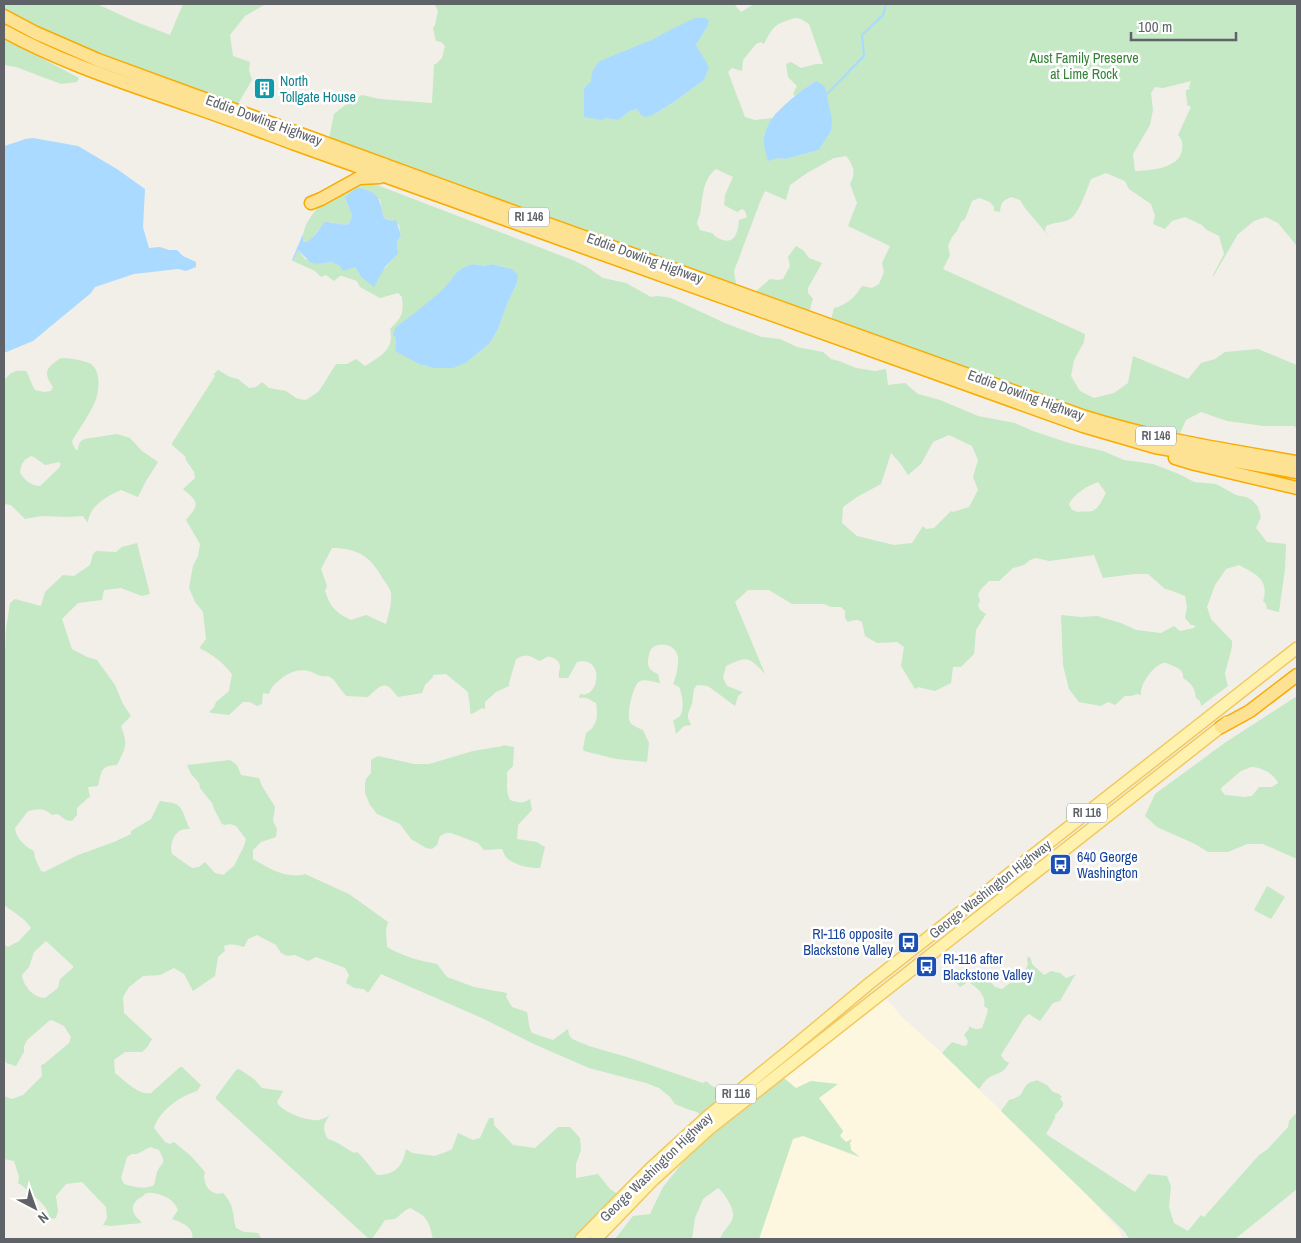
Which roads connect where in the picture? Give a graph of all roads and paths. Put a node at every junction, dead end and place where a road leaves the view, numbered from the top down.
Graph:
1 (4, 16) edge
2 (4, 31) edge
3 (390, 177) junction
4 (311, 203) dead end
5 (1131, 440) junction
6 (1257, 455) junction
7 (1297, 456) edge
8 (1297, 462) edge
9 (1297, 472) edge
10 (1297, 488) edge
11 (1297, 648) edge
12 (1297, 667) edge
13 (1297, 676) edge
14 (1221, 728) junction
15 (1008, 875) junction
16 (1017, 887) junction
17 (611, 1216) junction
18 (581, 1239) edge
19 (596, 1239) edge

1 - 6 highway, Eddie Dowling Highway / RI 146
2 - 3 highway, Eddie Dowling Highway / RI 146
3 - 4 highway
3 - 5 highway, Eddie Dowling Highway / RI 146
5 - 9 highway, Eddie Dowling Highway / RI 146
5 - 10 highway
6 - 7 highway
6 - 8 highway, Eddie Dowling Highway / RI 146
11 - 15 main road, George Washington Highway / RI 116
12 - 14 main road, George Washington Highway / RI 116
13 - 14 highway
14 - 16 main road, George Washington Highway / RI 116
15 - 16 main road
15 - 17 main road, George Washington Highway / RI 116
16 - 17 main road, George Washington Highway / RI 116
17 - 18 main road, George Washington Highway / RI 116
17 - 19 main road, George Washington Highway / RI 116

